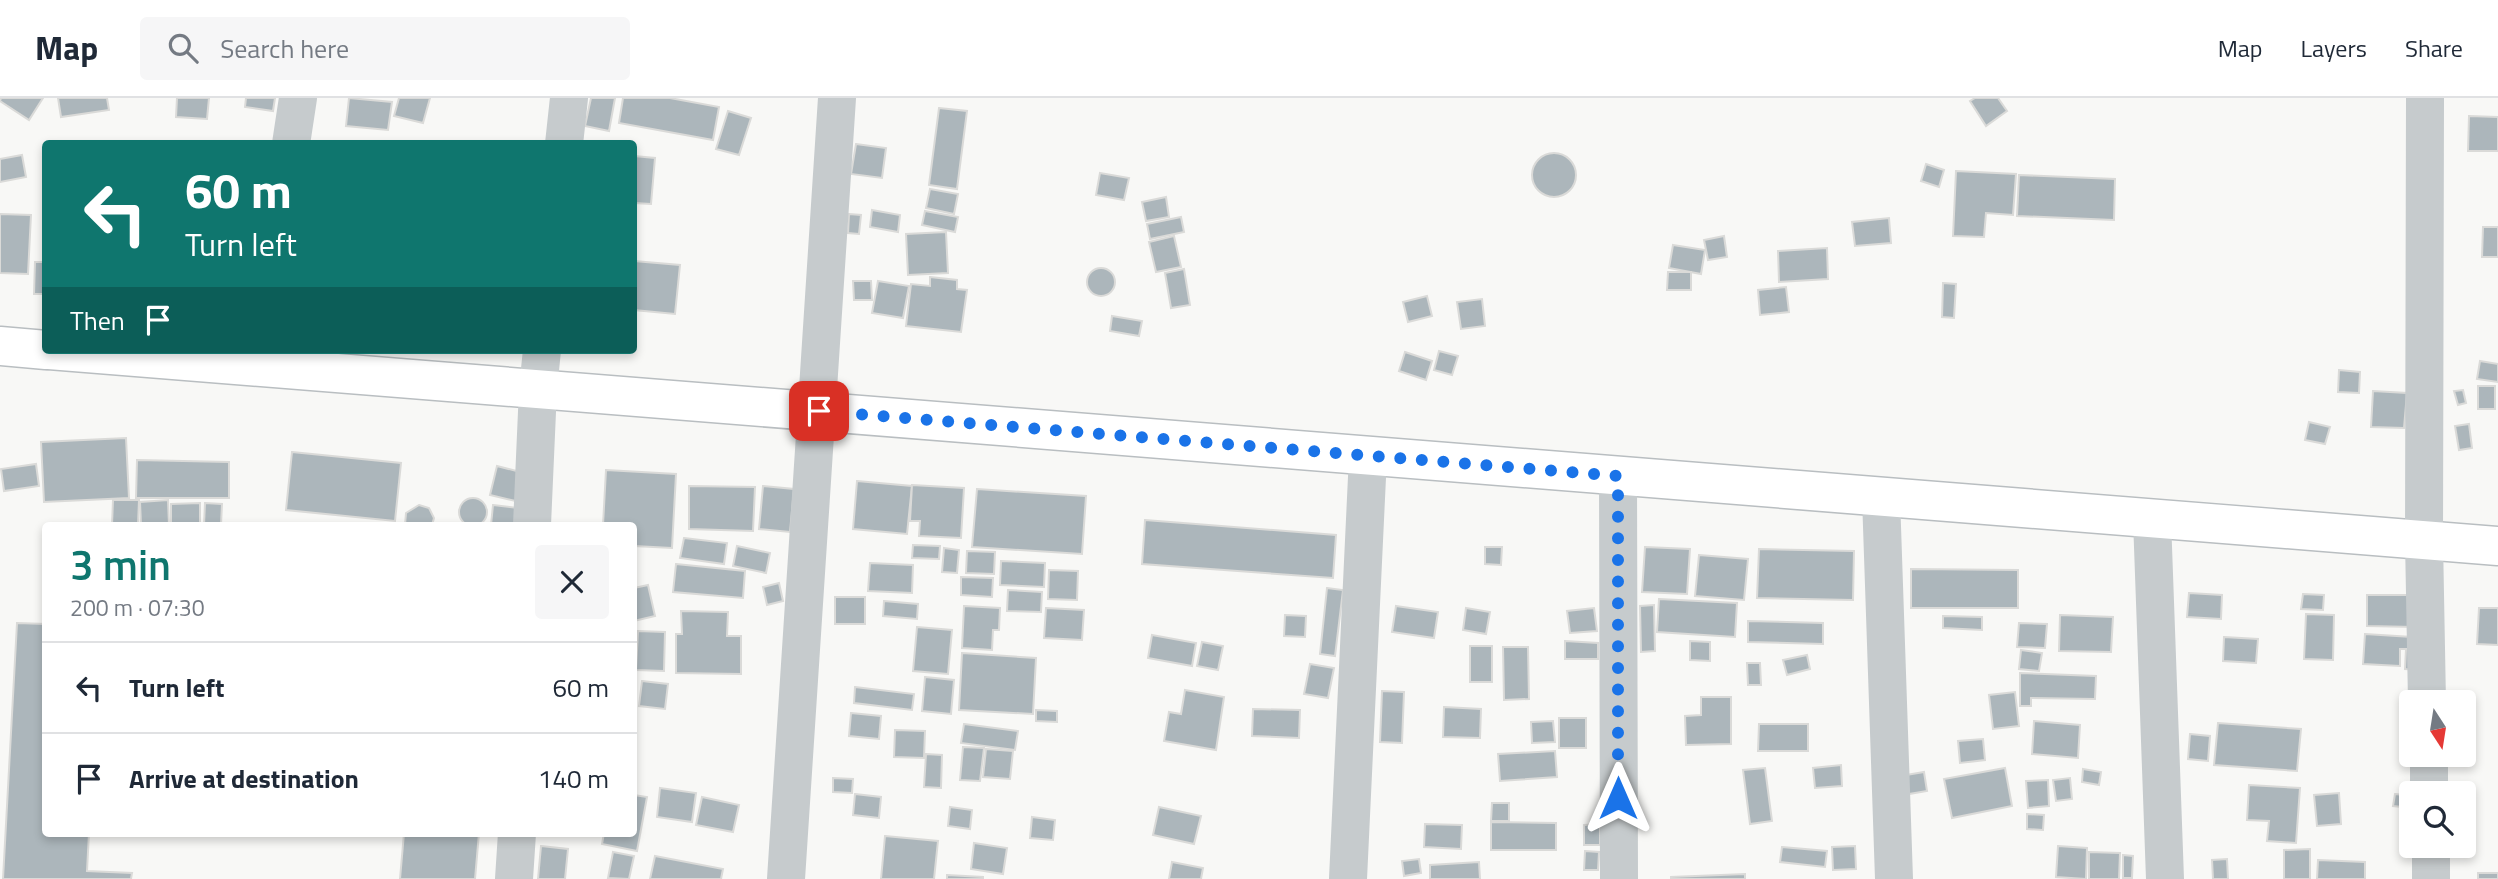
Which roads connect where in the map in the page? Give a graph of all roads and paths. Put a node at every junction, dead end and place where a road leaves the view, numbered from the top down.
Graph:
1 (298, 98) edge
2 (569, 98) edge
3 (836, 98) edge
4 (2425, 98) edge
5 (293, 140) edge
6 (564, 140) edge
7 (0, 346) edge
8 (42, 350) edge
9 (154, 354) edge
10 (542, 354) edge
11 (260, 358) edge
12 (538, 389) junction
13 (1368, 456) junction
14 (1618, 476) junction
15 (1881, 497) junction
16 (2152, 519) junction
17 (532, 522) edge
18 (2424, 540) junction
19 (2498, 546) edge
20 (2427, 690) edge
21 (517, 837) edge
22 (2431, 858) edge
23 (514, 879) edge
24 (786, 879) edge
25 (1348, 879) edge
26 (1619, 879) edge
27 (1894, 879) edge
28 (2165, 879) edge
29 (2431, 879) edge

1 - 5 street
2 - 6 street
3 - 24 street
4 - 18 street
7 - 8 main road
9 - 11 main road
10 - 12 street
11 - 12 main road
12 - 13 main road
12 - 17 street
13 - 14 main road
13 - 25 street
14 - 15 main road
14 - 26 street
15 - 16 main road
15 - 27 street
16 - 18 main road
16 - 28 street
18 - 19 main road
18 - 20 street
21 - 23 street
22 - 29 street

